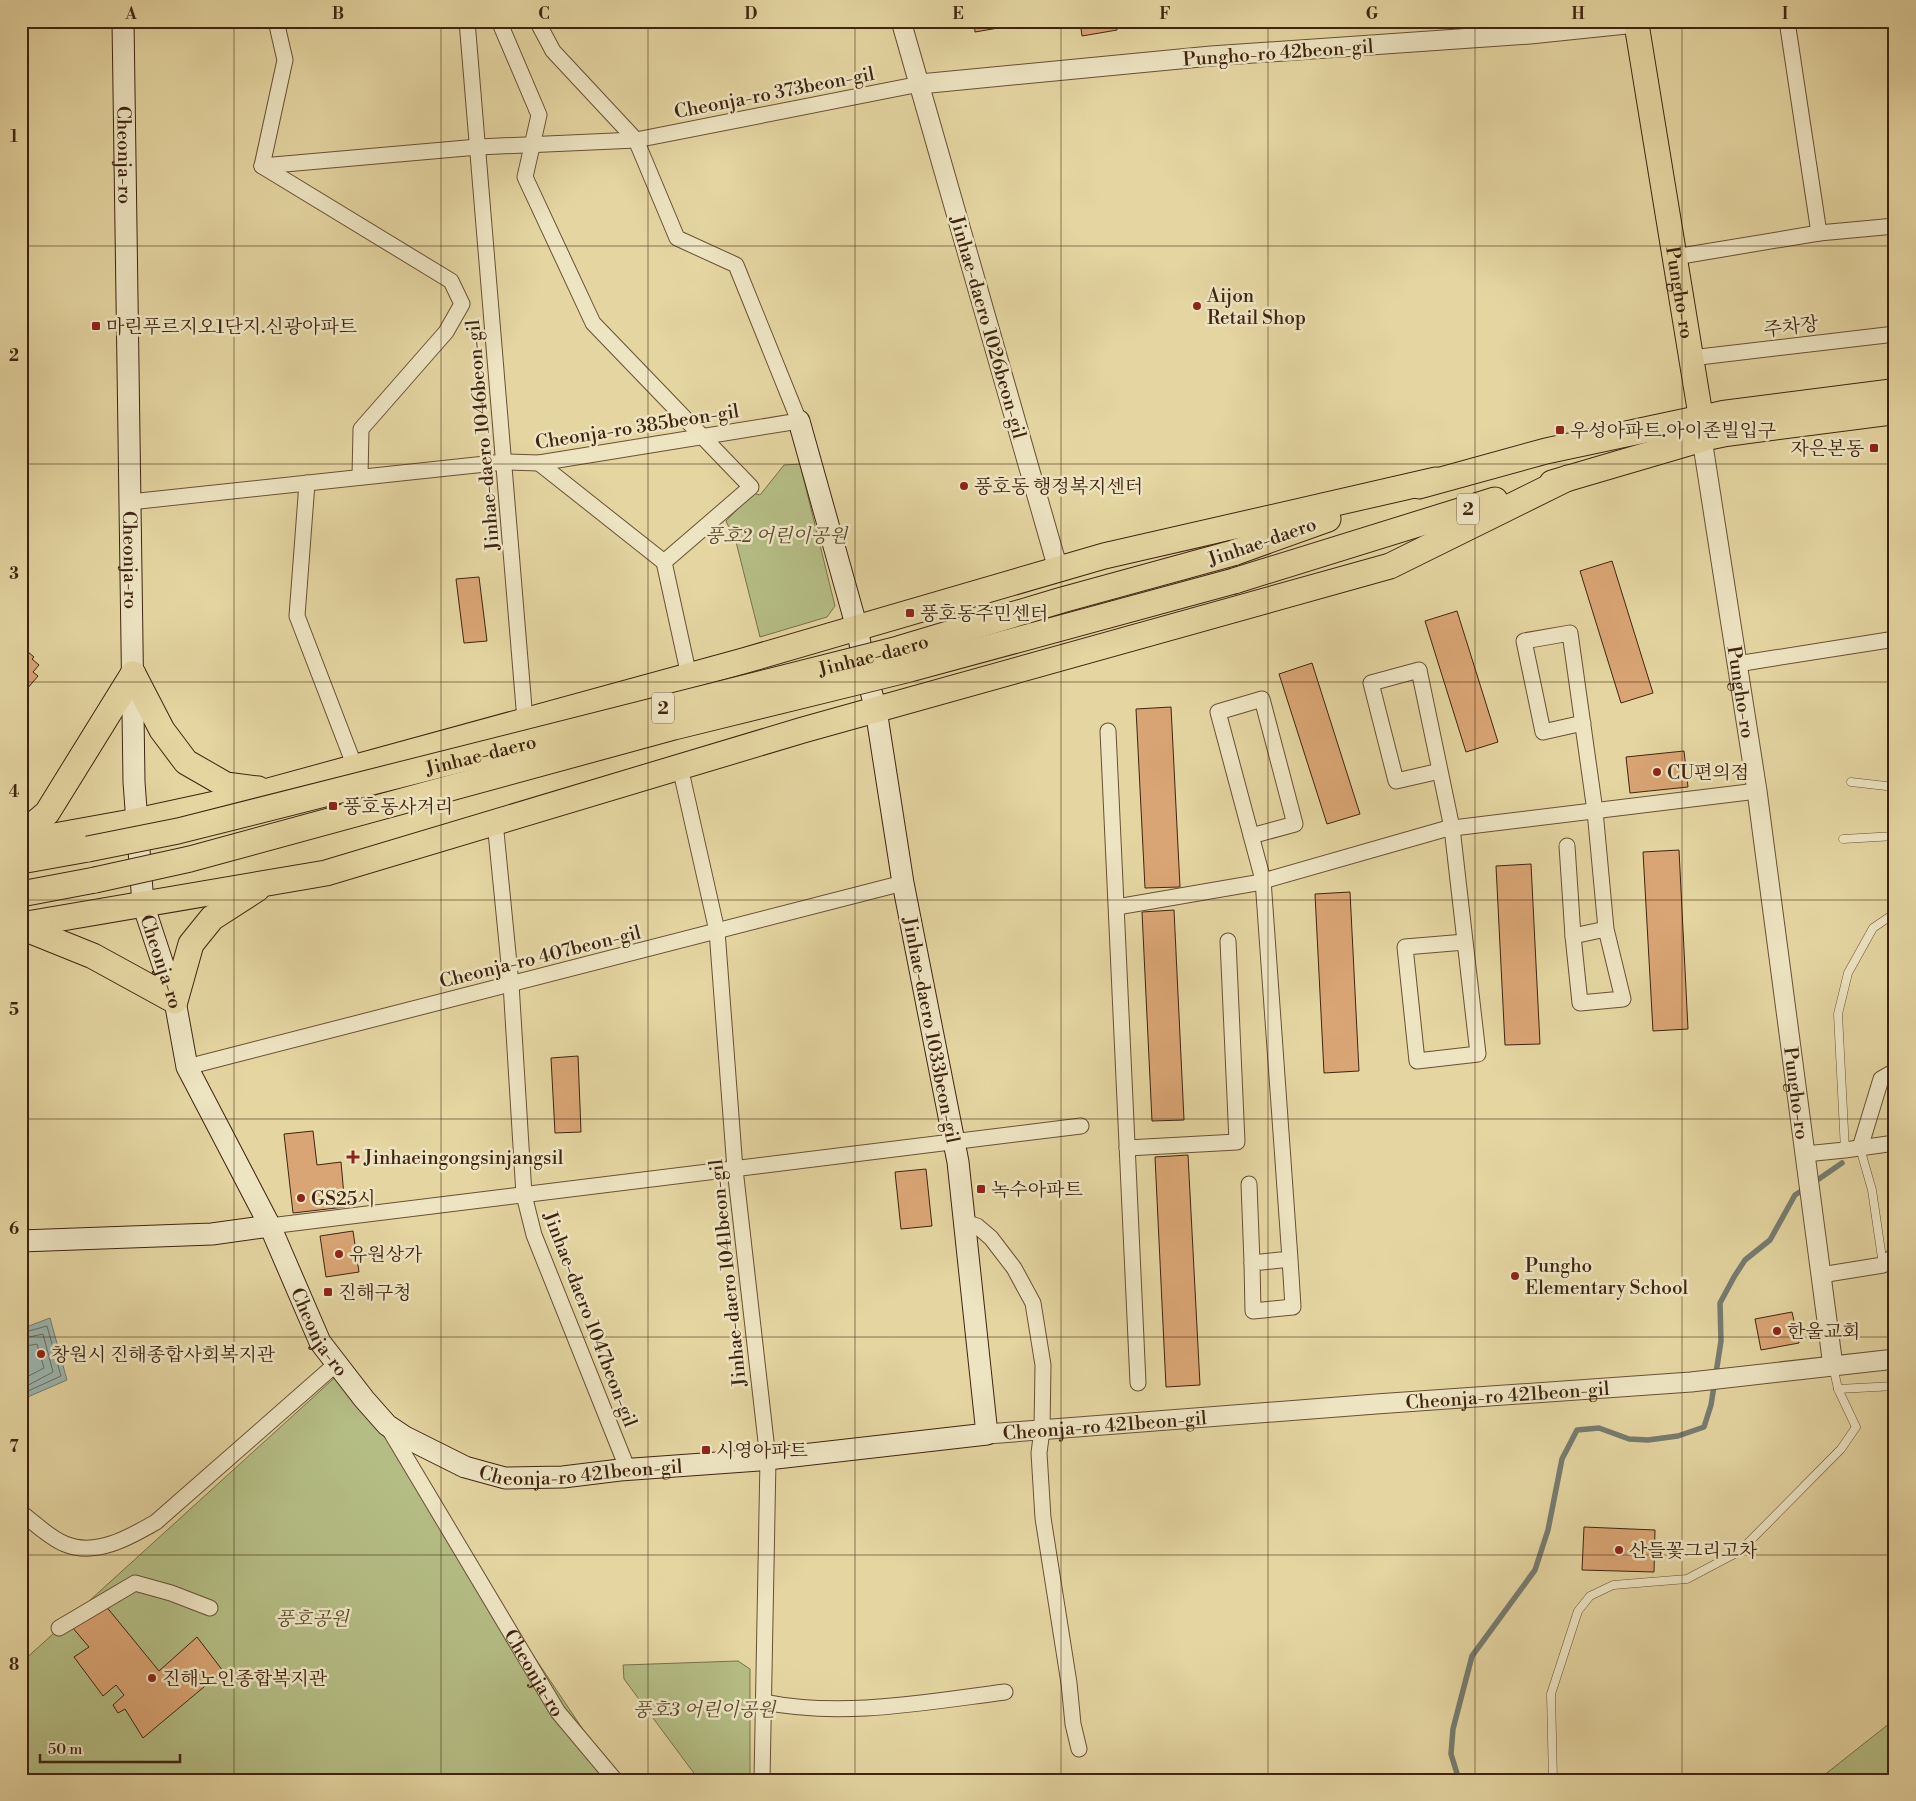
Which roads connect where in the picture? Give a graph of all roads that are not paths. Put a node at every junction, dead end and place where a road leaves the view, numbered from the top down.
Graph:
1 (123, 21) edge
2 (276, 21) edge
3 (467, 21) edge
4 (498, 21) edge
5 (537, 21) edge
6 (901, 21) edge
7 (1787, 21) edge
8 (1636, 22) edge
9 (920, 84) junction
10 (636, 140) junction
11 (533, 145) junction
12 (478, 147) junction
13 (262, 166) junction
14 (1895, 226) edge
15 (1819, 233) junction
16 (1674, 257) junction
17 (1895, 334) edge
18 (1691, 358) junction
19 (1895, 392) edge
20 (1895, 412) edge
21 (799, 420) junction
22 (1702, 428) junction
23 (703, 436) junction
24 (504, 462) junction
25 (539, 463) junction
26 (360, 477) junction
27 (1568, 478) junction
28 (1436, 480) junction
29 (307, 483) junction
30 (130, 502) junction
31 (664, 562) junction
32 (1058, 569) junction
33 (857, 628) junction
34 (1895, 639) edge
35 (1737, 664) junction
36 (132, 674) junction
37 (689, 676) junction
38 (876, 710) junction
39 (525, 720) junction
40 (1583, 723) junction
41 (1108, 731) dead end
42 (355, 767) junction
43 (680, 767) junction
44 (1440, 771) junction
45 (1851, 782) dead end
46 (1895, 787) edge
47 (268, 791) junction
48 (1757, 792) junction
49 (1596, 811) junction
50 (137, 821) junction
51 (495, 822) junction
52 (1452, 828) junction
53 (21, 834) edge
54 (1251, 836) junction
55 (1895, 836) edge
56 (1843, 839) dead end
57 (21, 842) edge
58 (1567, 846) dead end
59 (21, 861) edge
60 (1263, 880) junction
61 (268, 883) junction
62 (903, 883) junction
63 (21, 894) edge
64 (143, 904) junction
65 (1117, 907) junction
66 (1895, 913) edge
67 (21, 926) edge
68 (1606, 929) junction
69 (717, 931) junction
70 (1573, 936) junction
71 (1228, 941) dead end
72 (1465, 942) junction
73 (511, 984) junction
74 (175, 1002) junction
75 (187, 1067) junction
76 (1895, 1070) edge
77 (1081, 1126) dead end
78 (954, 1143) junction
79 (1895, 1143) edge
80 (1127, 1148) junction
81 (1852, 1149) junction
82 (1805, 1154) junction
83 (735, 1169) junction
84 (1249, 1184) dead end
85 (524, 1195) junction
86 (964, 1222) junction
87 (270, 1226) junction
88 (21, 1241) edge
89 (1895, 1255) edge
90 (1290, 1259) junction
91 (1252, 1263) junction
92 (1883, 1265) junction
93 (1821, 1275) junction
94 (1895, 1359) edge
95 (336, 1364) junction
96 (1832, 1366) junction
97 (1138, 1383) dead end
98 (1895, 1386) edge
99 (1838, 1389) junction
100 (387, 1425) junction
101 (1042, 1430) junction
102 (987, 1434) junction
103 (768, 1459) junction
104 (628, 1470) junction
105 (21, 1515) edge
106 (210, 1608) dead end
107 (59, 1628) dead end
108 (1005, 1692) dead end
109 (764, 1702) junction
110 (1079, 1750) dead end
111 (615, 1780) edge
112 (762, 1780) edge
113 (1553, 1780) edge

1 - 30 main road, Cheonja-ro
2 - 13 street
3 - 12 street, Jinhae-daero 1046beon-gil
4 - 11 street
5 - 10 street
6 - 9 street, Jinhae-daero 1026beon-gil
7 - 15 street
8 - 9 street, Pungho-ro 42beon-gil
8 - 16 main road, Pungho-ro
9 - 10 street, Cheonja-ro 373beon-gil
9 - 32 street, Jinhae-daero 1026beon-gil
10 - 11 street, Cheonja-ro 373beon-gil
10 - 21 street
11 - 12 street, Cheonja-ro 373beon-gil
11 - 23 street
12 - 13 street, Cheonja-ro 373beon-gil
12 - 24 street, Jinhae-daero 1046beon-gil
13 - 26 street
14 - 15 street
15 - 16 street
16 - 18 main road, Pungho-ro
17 - 18 street, 주차장
18 - 22 main road, Pungho-ro
19 - 22 main road, Jinhae-daero / 2
20 - 22 main road, Jinhae-daero / 2
21 - 23 street, Cheonja-ro 385beon-gil
21 - 33 main road, Jinhae-daero 1033beon-gil
22 - 27 highway, Jinhae-daero / 2
22 - 28 highway, Jinhae-daero / 2
22 - 35 street, Pungho-ro
23 - 25 street, Cheonja-ro 385beon-gil
23 - 31 street
24 - 25 street, Cheonja-ro 385beon-gil
24 - 26 street, Cheonja-ro 385beon-gil
24 - 39 street, Jinhae-daero 1046beon-gil
25 - 31 street
26 - 29 street, Cheonja-ro 385beon-gil
27 - 38 highway
27 - 63 highway, Jinhae-daero / 2, bridge
28 - 32 highway
28 - 59 highway, Jinhae-daero / 2, bridge
29 - 30 street, Cheonja-ro 385beon-gil
29 - 42 street
30 - 36 main road, Cheonja-ro
31 - 37 street
32 - 33 highway
33 - 37 highway
33 - 38 main road, Jinhae-daero 1033beon-gil
34 - 35 street
35 - 48 street, Pungho-ro
36 - 47 highway
36 - 50 main road, Cheonja-ro
36 - 53 highway
37 - 39 highway
38 - 43 highway
38 - 62 main road, Jinhae-daero 1033beon-gil
39 - 42 highway
40 - 40 street
40 - 49 street
41 - 65 street
42 - 47 highway
43 - 51 highway
43 - 69 street, Jinhae-daero 1041beon-gil
44 - 44 street
44 - 52 street
45 - 46 lane
47 - 50 highway
48 - 49 street
48 - 82 street, Pungho-ro
49 - 52 street
49 - 68 street
50 - 57 highway
50 - 64 main road, Cheonja-ro
51 - 61 highway
51 - 73 street, Jinhae-daero 1047beon-gil
52 - 60 street
52 - 72 street
54 - 54 street
54 - 60 street
55 - 56 lane
58 - 70 street
60 - 65 street
60 - 90 street
61 - 64 highway
61 - 74 highway
62 - 69 street, Cheonja-ro 407beon-gil
62 - 78 main road, Jinhae-daero 1033beon-gil
64 - 67 highway
64 - 74 main road, Cheonja-ro
65 - 80 street
66 - 81 lane
67 - 74 highway
68 - 70 street
68 - 70 street
69 - 73 street, Cheonja-ro 407beon-gil
69 - 83 street, Jinhae-daero 1041beon-gil
71 - 80 street
72 - 72 street
73 - 75 street, Cheonja-ro 407beon-gil
73 - 85 street, Jinhae-daero 1047beon-gil
74 - 75 main road, Cheonja-ro
75 - 87 main road, Cheonja-ro
76 - 81 street
77 - 78 street
78 - 83 street
78 - 86 main road, Jinhae-daero 1033beon-gil
79 - 81 street
80 - 97 street
81 - 82 street
81 - 92 lane
82 - 93 street, Pungho-ro
83 - 85 street
83 - 103 street, Jinhae-daero 1041beon-gil
84 - 91 street
85 - 87 street
85 - 104 street, Jinhae-daero 1047beon-gil
86 - 101 street
86 - 102 main road, Jinhae-daero 1033beon-gil
87 - 88 main road
87 - 95 main road, Cheonja-ro
89 - 92 street
90 - 91 street
90 - 91 street
92 - 93 street
93 - 96 street, Pungho-ro
94 - 96 street, Cheonja-ro 421beon-gil
95 - 100 main road, Cheonja-ro
95 - 105 street
96 - 99 lane
96 - 101 street, Cheonja-ro 421beon-gil
98 - 99 lane
99 - 113 lane
100 - 104 main road, Cheonja-ro 421beon-gil
100 - 111 street, Cheonja-ro
101 - 102 street, Cheonja-ro 421beon-gil
101 - 110 street
102 - 103 main road, Cheonja-ro 421beon-gil
103 - 104 main road, Cheonja-ro 421beon-gil
103 - 109 street, Jinhae-daero 1041beon-gil
106 - 107 street
108 - 109 street
109 - 112 street, Jinhae-daero 1041beon-gil

